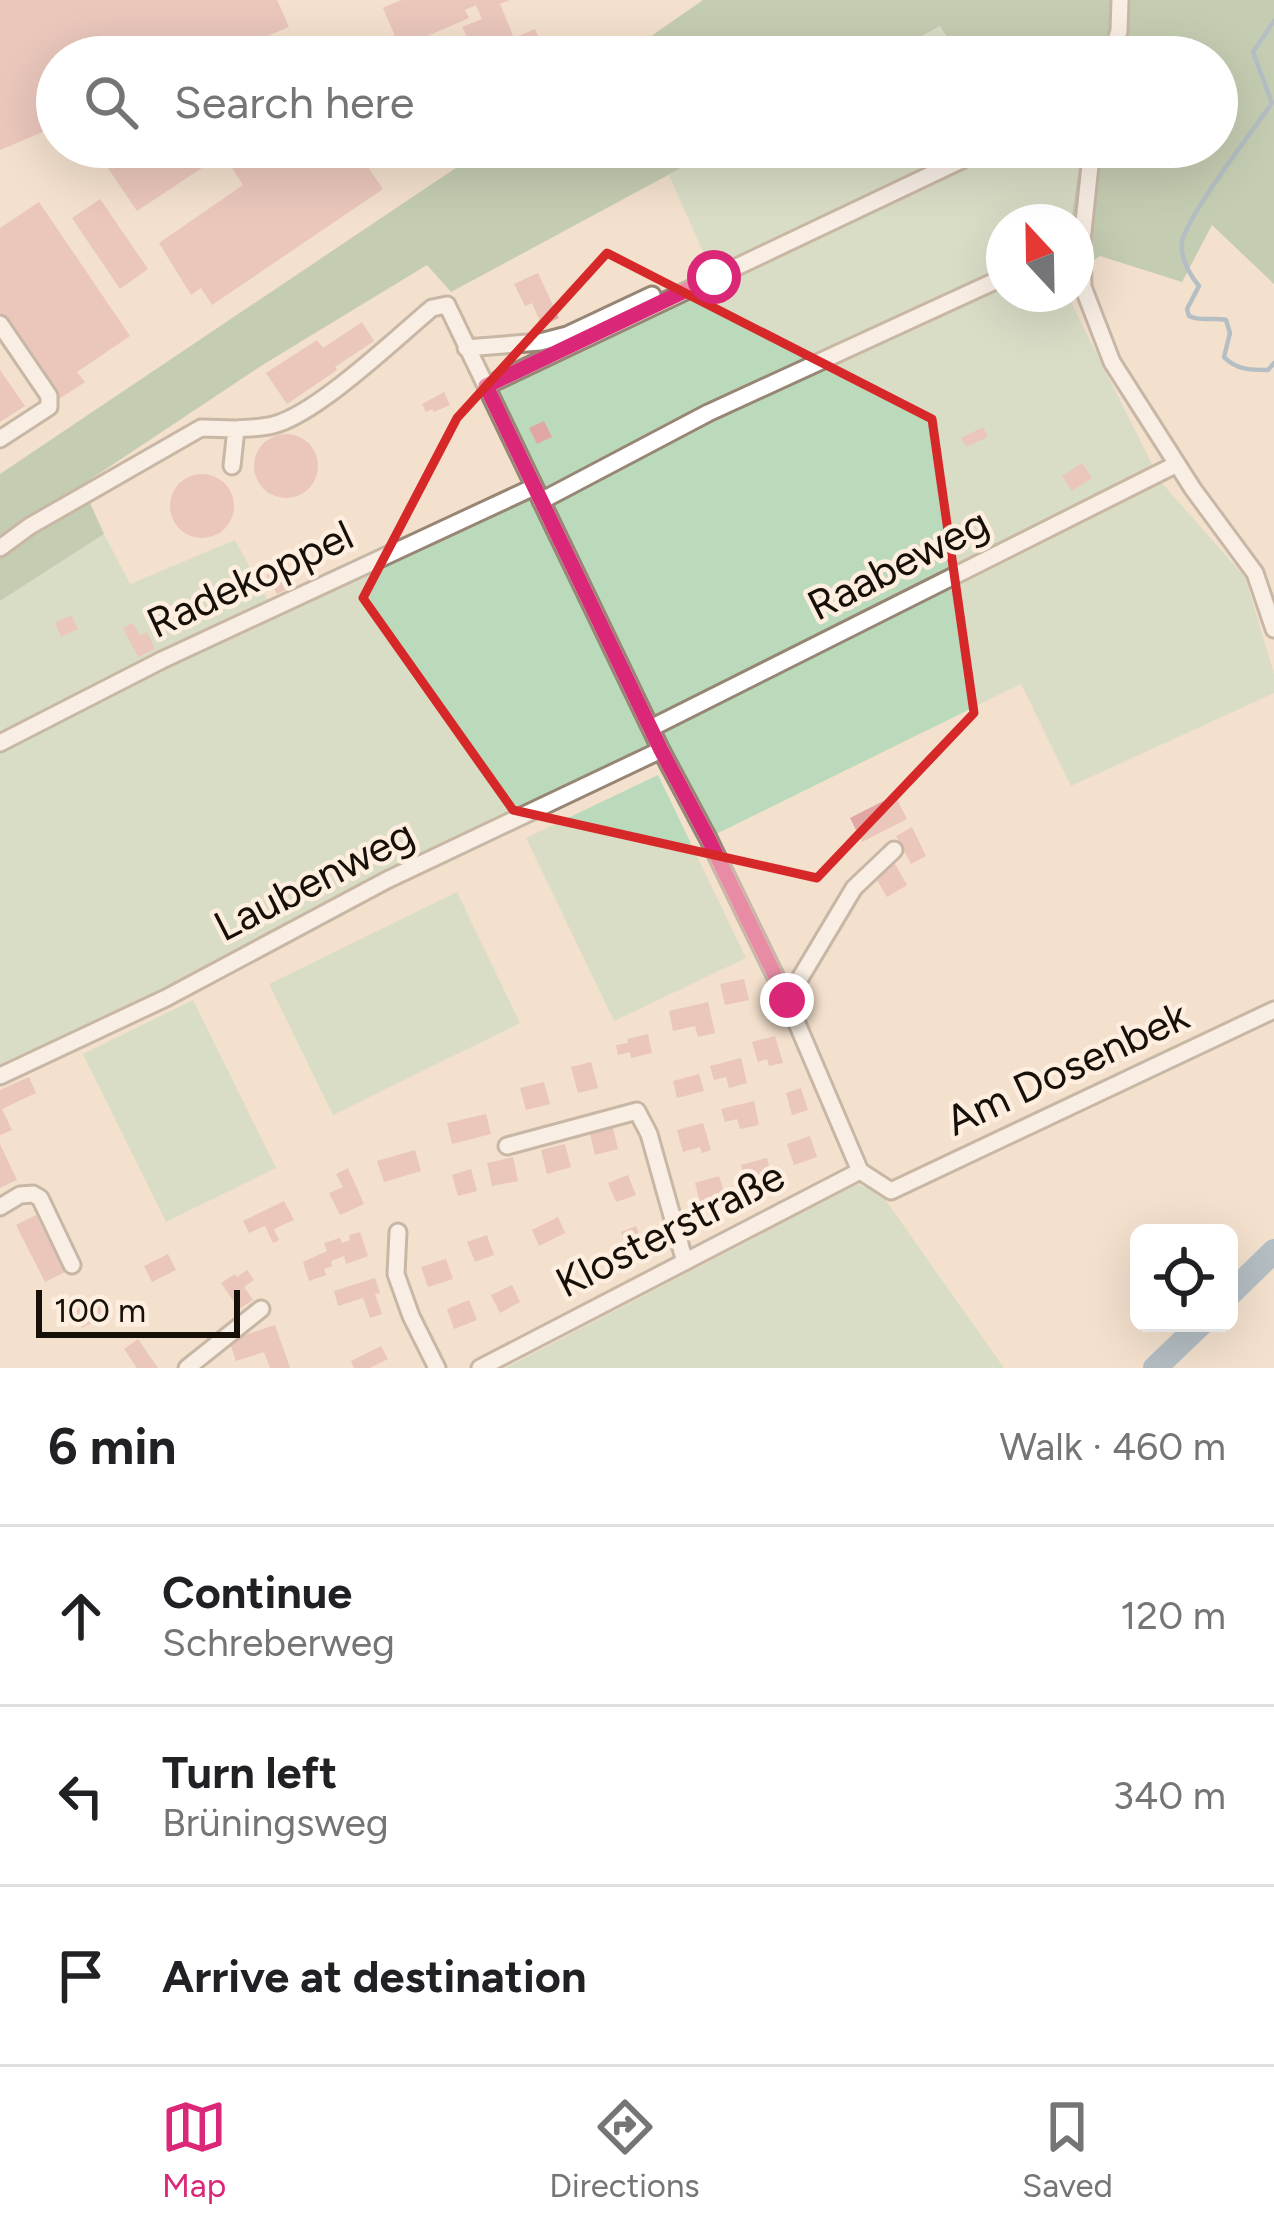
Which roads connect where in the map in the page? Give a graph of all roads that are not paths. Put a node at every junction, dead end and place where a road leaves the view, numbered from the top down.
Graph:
1 (1120, 0) edge
2 (1118, 36) edge
3 (945, 168) edge
4 (1089, 168) edge
5 (1084, 204) edge
6 (986, 285) edge
7 (652, 295) dead end
8 (1093, 312) edge
9 (0, 324) edge
10 (466, 348) junction
11 (486, 386) junction
12 (236, 429) junction
13 (0, 439) edge
14 (1178, 464) junction
15 (232, 466) dead end
16 (538, 494) junction
17 (0, 548) edge
18 (1274, 629) edge
19 (650, 728) junction
20 (0, 743) edge
21 (661, 750) junction
22 (894, 850) dead end
23 (787, 1000) junction
24 (1274, 1010) edge
25 (0, 1076) edge
26 (507, 1146) dead end
27 (860, 1172) junction
28 (0, 1207) edge
29 (398, 1232) dead end
30 (685, 1262) junction
31 (72, 1264) dead end
32 (261, 1309) dead end
33 (187, 1368) edge
34 (437, 1368) edge
35 (480, 1368) edge

1 - 2 street
3 - 11 street
4 - 5 street
6 - 16 street, Radekoppel
7 - 10 street
8 - 14 street
9 - 13 street
10 - 11 street
10 - 12 street
11 - 16 street
12 - 15 street
12 - 17 street
14 - 18 street
14 - 19 street, Raabeweg
16 - 19 street
16 - 20 street, Radekoppel
19 - 21 street
21 - 23 street
21 - 25 street, Laubenweg
22 - 23 street
23 - 27 street
24 - 27 street, Am Dosenbek
26 - 30 street
27 - 30 street, Klosterstraße
28 - 31 street
29 - 34 street
30 - 35 street, Klosterstraße
32 - 33 street

